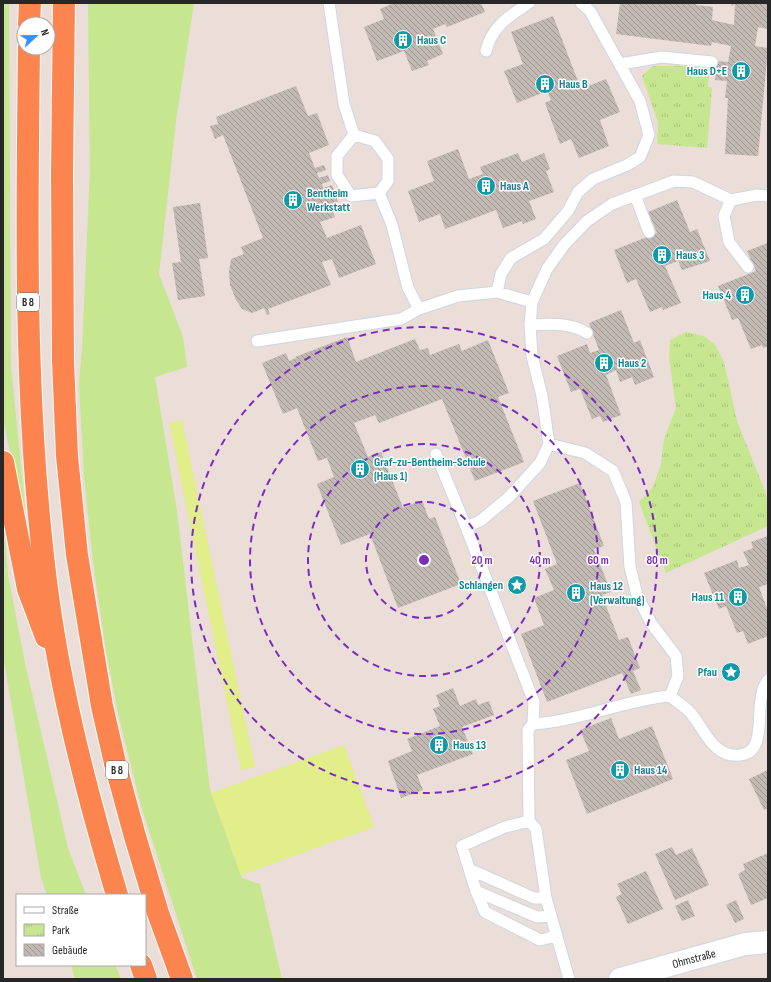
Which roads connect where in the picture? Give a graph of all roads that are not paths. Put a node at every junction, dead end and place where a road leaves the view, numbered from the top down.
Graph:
1 (30, 3) edge
2 (64, 3) edge
3 (329, 3) edge
4 (529, 3) edge
5 (581, 3) edge
6 (29, 16) edge
7 (486, 51) dead end
8 (29, 56) edge
9 (712, 62) dead end
10 (620, 64) junction
11 (354, 135) junction
12 (379, 193) junction
13 (635, 195) junction
14 (768, 196) edge
15 (731, 200) junction
16 (649, 232) dead end
17 (748, 267) dead end
18 (497, 292) junction
19 (532, 302) junction
20 (419, 309) junction
21 (530, 325) junction
22 (587, 333) dead end
23 (257, 341) dead end
24 (549, 444) junction
25 (436, 454) dead end
26 (3, 462) edge
27 (466, 527) junction
28 (62, 678) junction
29 (768, 680) edge
30 (670, 696) junction
31 (533, 724) junction
32 (529, 821) junction
33 (469, 869) junction
34 (476, 891) junction
35 (117, 894) edge
36 (546, 898) junction
37 (551, 916) junction
38 (557, 936) junction
39 (768, 942) edge
40 (141, 966) edge
41 (146, 979) edge
42 (182, 979) edge
43 (569, 979) edge
44 (620, 979) edge

1 - 6 highway
2 - 42 highway, B 8
3 - 11 lane
4 - 7 lane
5 - 10 lane
8 - 28 highway, B 8
9 - 10 lane
10 - 18 lane
11 - 12 lane
11 - 12 lane
12 - 20 lane
13 - 15 lane
13 - 16 lane
13 - 19 lane
14 - 15 lane
15 - 17 lane
18 - 19 lane
18 - 20 lane
19 - 21 lane
20 - 23 lane
21 - 22 lane
21 - 24 lane
24 - 27 lane
24 - 30 lane
25 - 27 lane
26 - 28 highway, B 8
27 - 31 lane
28 - 35 highway, B 8
29 - 30 lane
30 - 31 lane
31 - 32 lane
32 - 33 lane
32 - 36 lane
33 - 34 lane
33 - 36 lane
34 - 37 lane
34 - 38 lane
36 - 37 lane
37 - 38 lane
38 - 43 lane
39 - 44 street, Ohmstraße
40 - 41 highway

